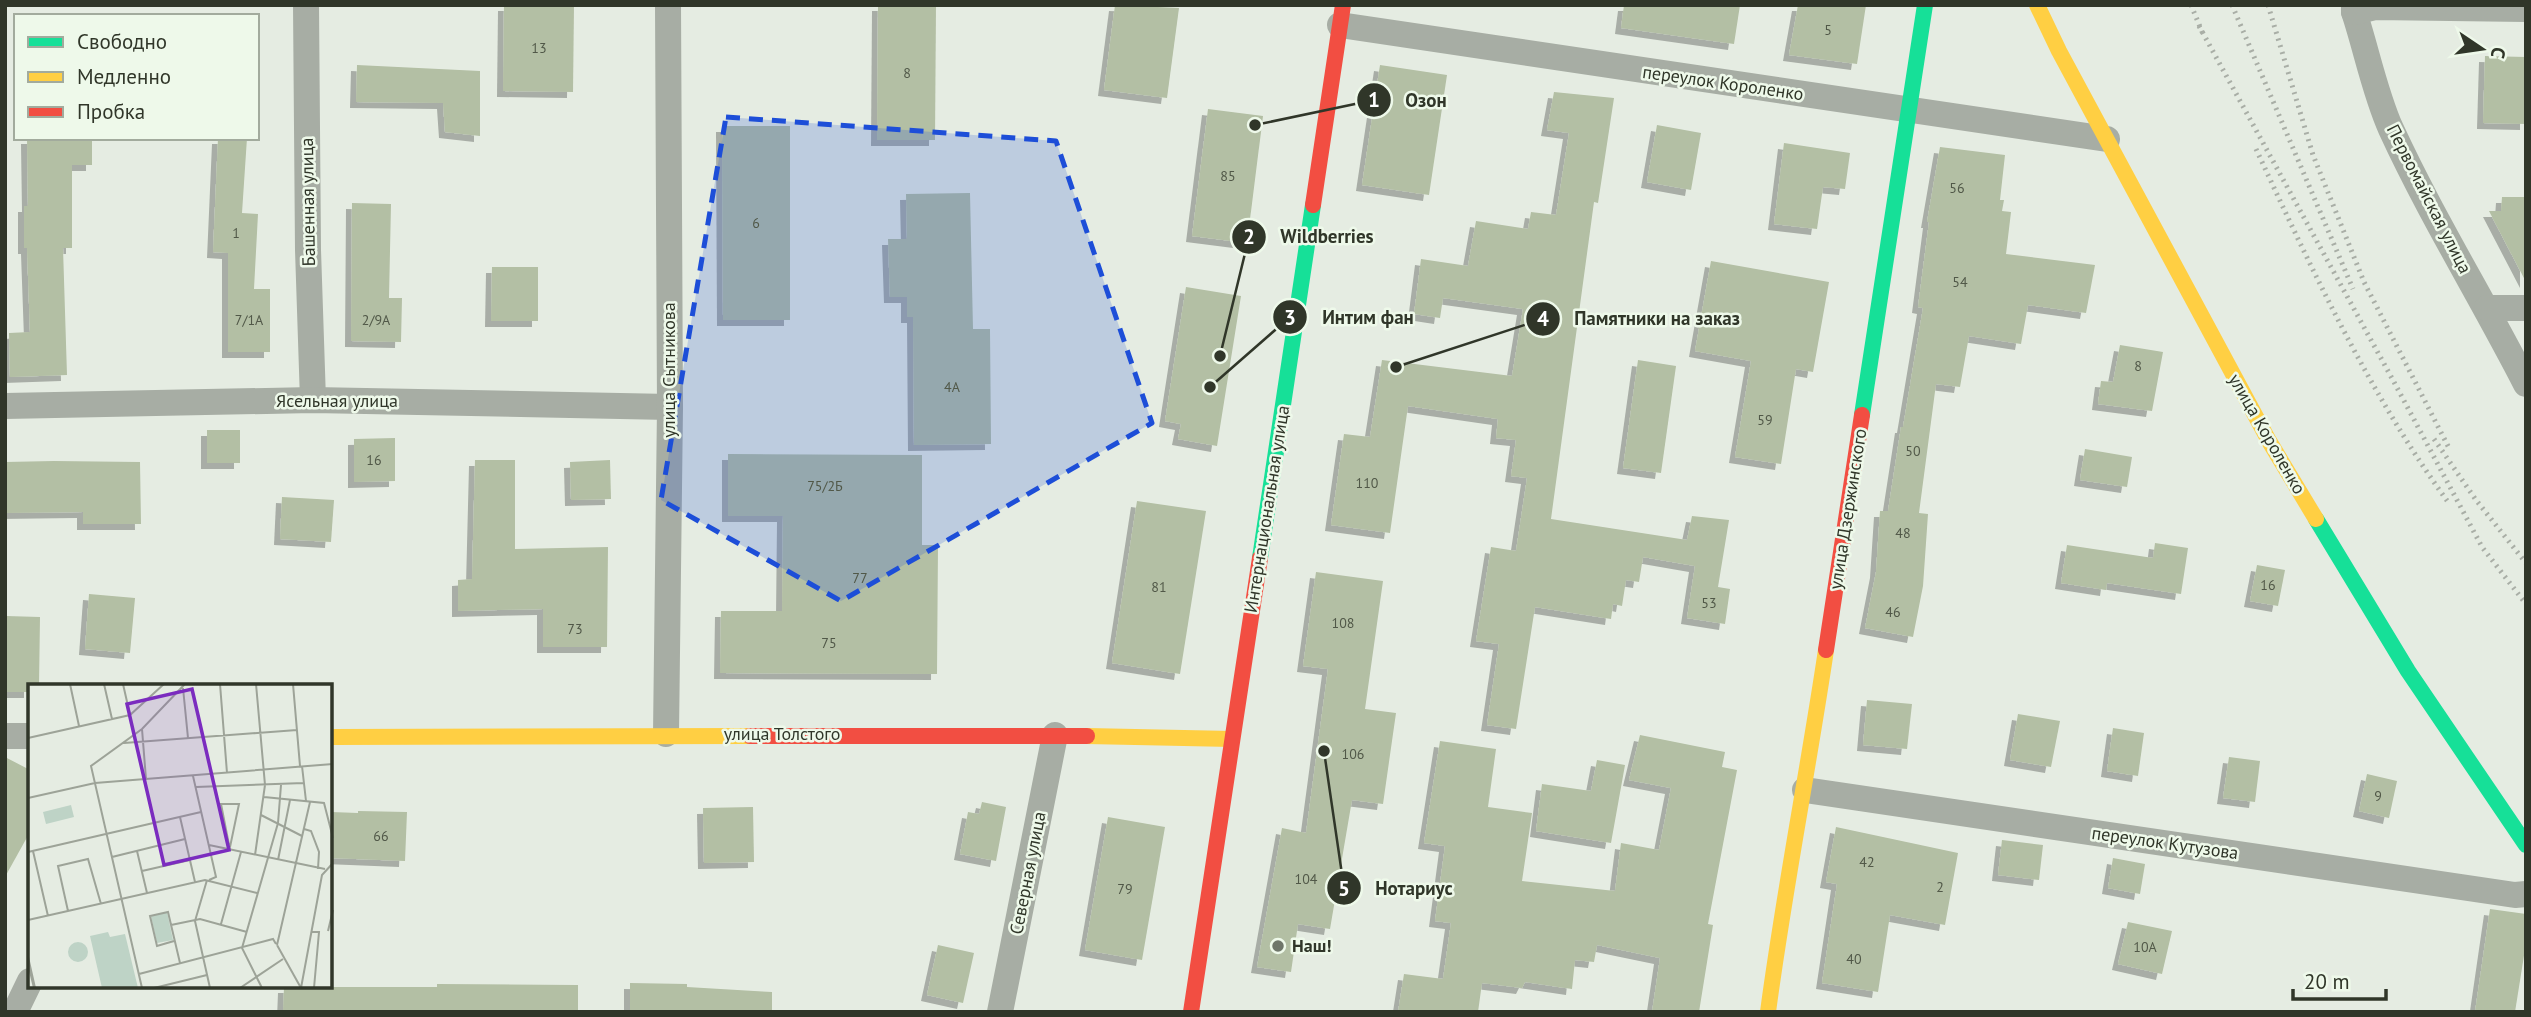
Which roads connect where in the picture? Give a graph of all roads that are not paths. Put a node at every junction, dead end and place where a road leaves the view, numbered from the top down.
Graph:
1 (306, 5) edge
2 (668, 5) edge
3 (1925, 5) edge
4 (2037, 5) edge
5 (2354, 8) edge
6 (2526, 9) edge
7 (1341, 15) edge
8 (1909, 110) junction
9 (2106, 139) junction
10 (2487, 308) junction
11 (2526, 308) edge
12 (2526, 384) edge
13 (313, 400) junction
14 (5, 406) edge
15 (670, 408) junction
16 (666, 734) junction
17 (1055, 735) junction
18 (5, 736) edge
19 (28, 736) edge
20 (332, 737) edge
21 (1232, 739) junction
22 (1805, 790) junction
23 (2526, 845) edge
24 (2526, 894) edge
25 (28, 985) edge
26 (15, 1012) edge
27 (1000, 1012) edge
28 (1191, 1012) edge
29 (1768, 1012) edge

1 - 13 street, Башенная улица
2 - 15 street, улица Сытникова
3 - 8 street, улица Дзержинского
4 - 9 street, улица Короленко
5 - 6 street
5 - 10 street, Первомайская улица
7 - 8 street, переулок Короленко
7 - 21 street, Интернациональная улица
8 - 9 street, переулок Короленко
8 - 22 street, улица Дзержинского
9 - 23 street, улица Короленко
10 - 11 street
10 - 12 street, Первомайская улица
13 - 14 street, Ясельная улица
13 - 15 street, Ясельная улица
15 - 16 street, улица Сытникова
16 - 17 street, улица Толстого
16 - 20 street, улица Толстого
17 - 21 street, улица Толстого
17 - 27 street, Северная улица
18 - 19 street
21 - 28 street, Интернациональная улица
22 - 24 street, переулок Кутузова
22 - 29 street, улица Дзержинского
25 - 26 street

